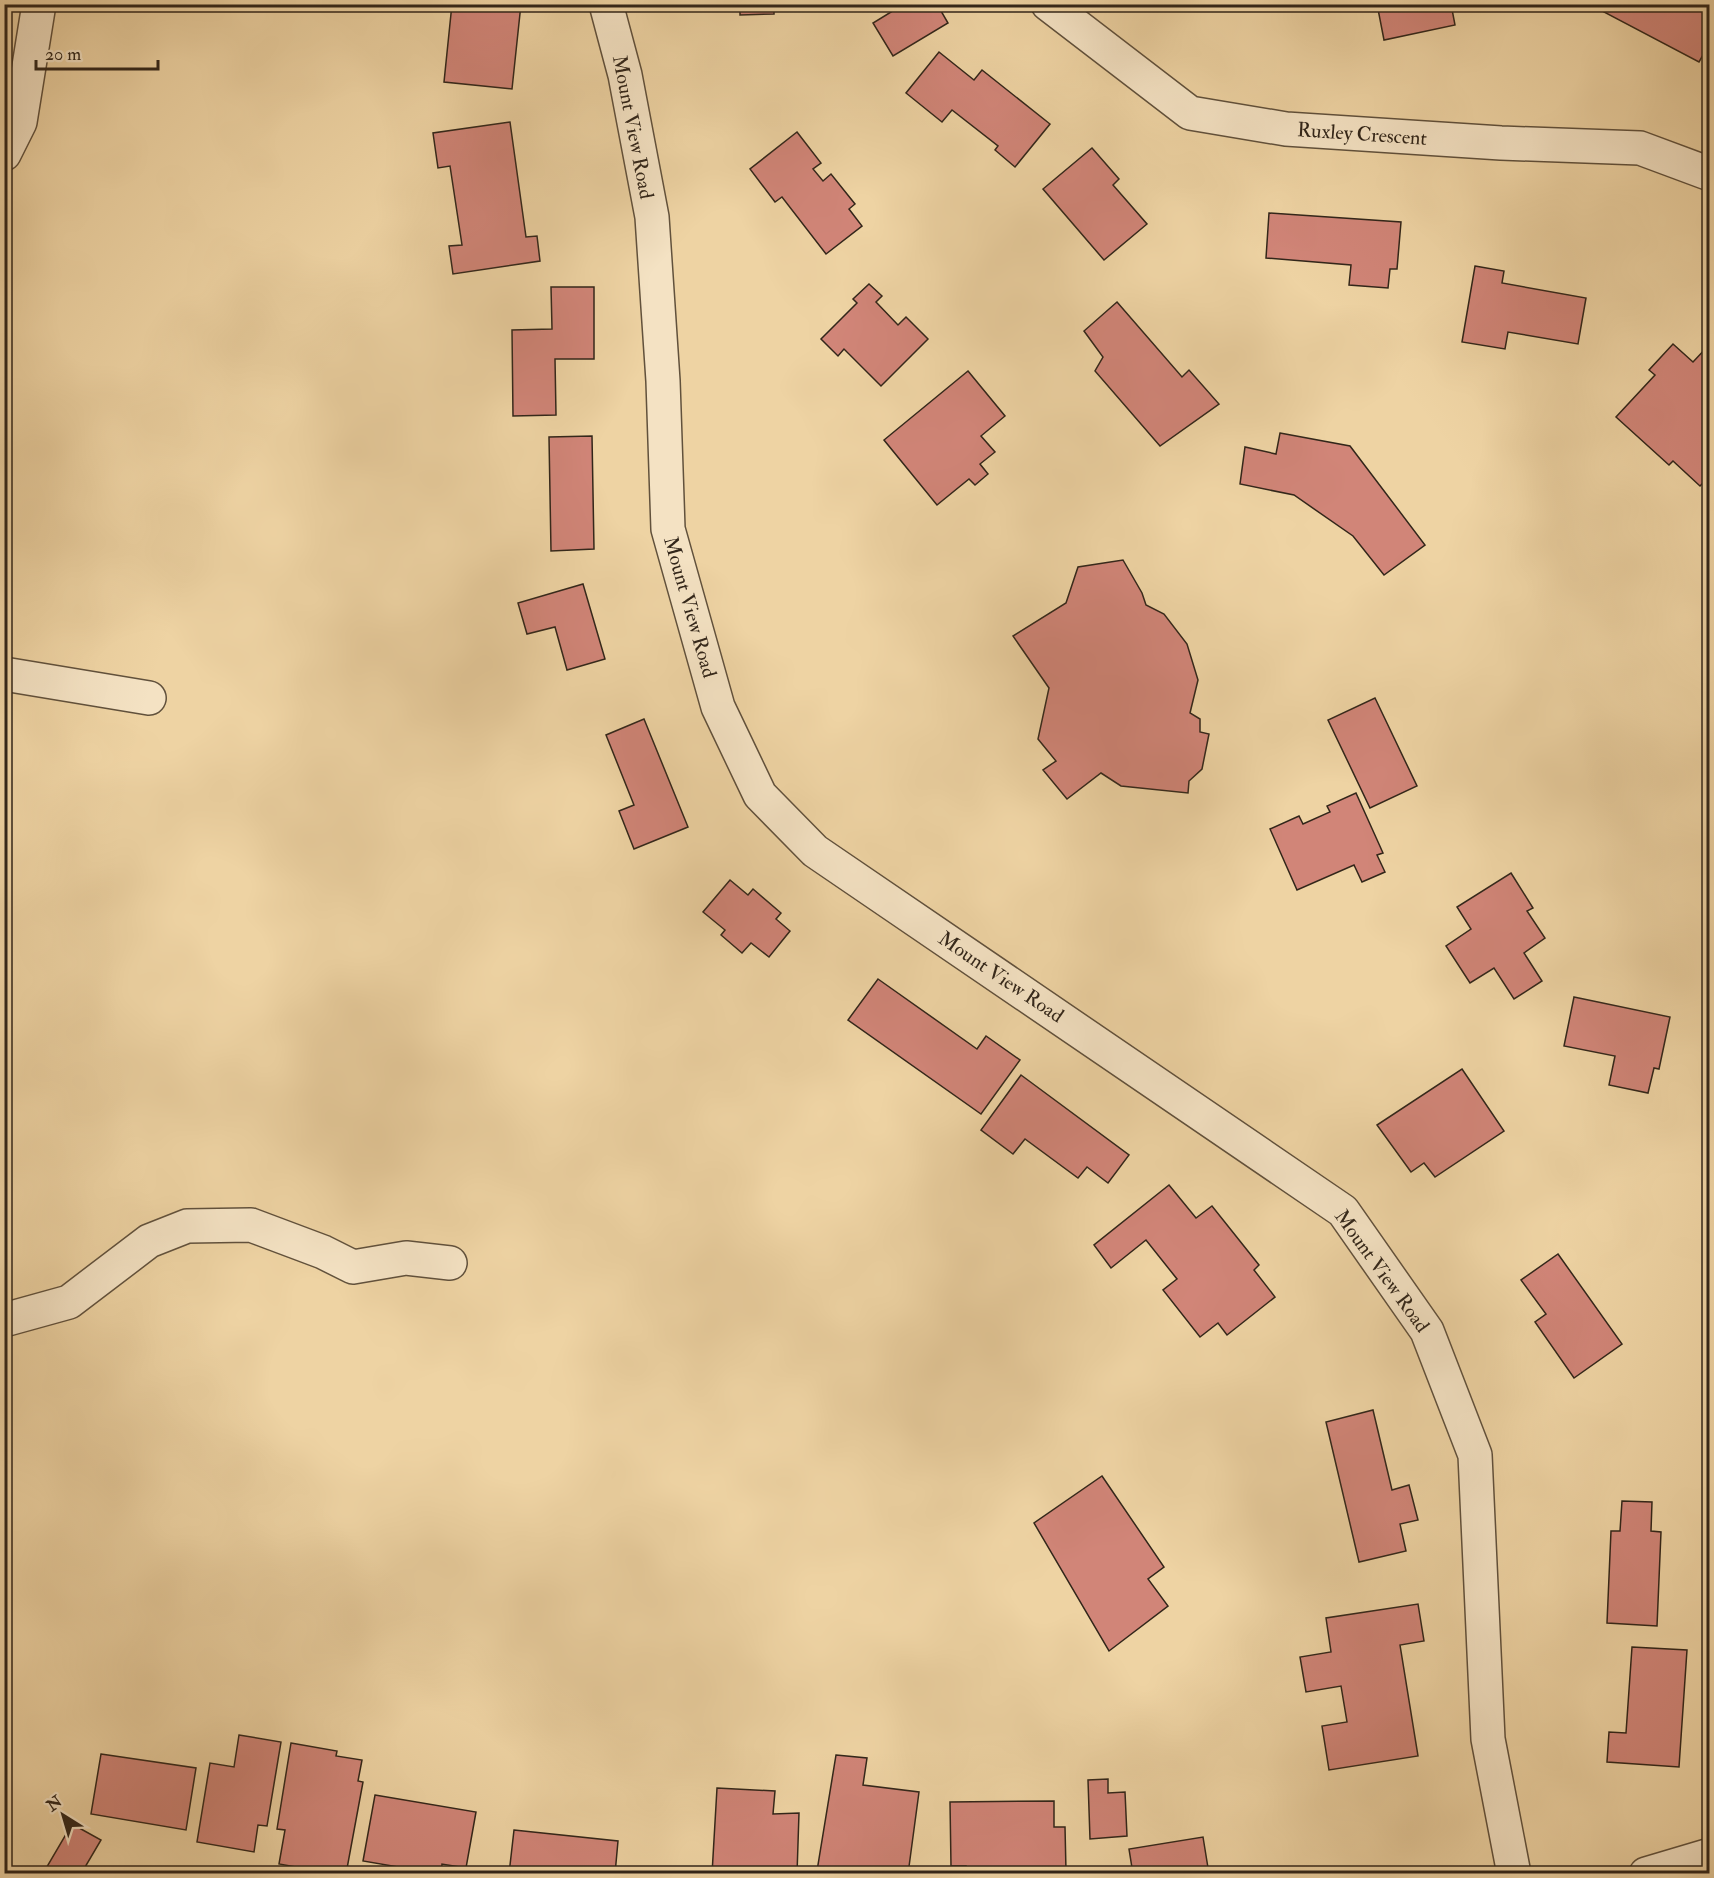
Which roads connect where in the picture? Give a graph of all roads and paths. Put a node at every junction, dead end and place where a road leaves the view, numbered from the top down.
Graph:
1 (39, 4) edge
2 (606, 4) edge
3 (1048, 4) edge
4 (4, 154) edge
5 (1710, 174) edge
6 (4, 674) edge
7 (149, 698) dead end
8 (450, 1263) dead end
9 (4, 1320) edge
10 (1695, 1864) edge
11 (1514, 1874) edge
12 (1646, 1874) edge

1 - 4 street
2 - 11 street, Mount View Road
3 - 5 street, Ruxley Crescent
6 - 7 street
8 - 9 street
10 - 12 street

